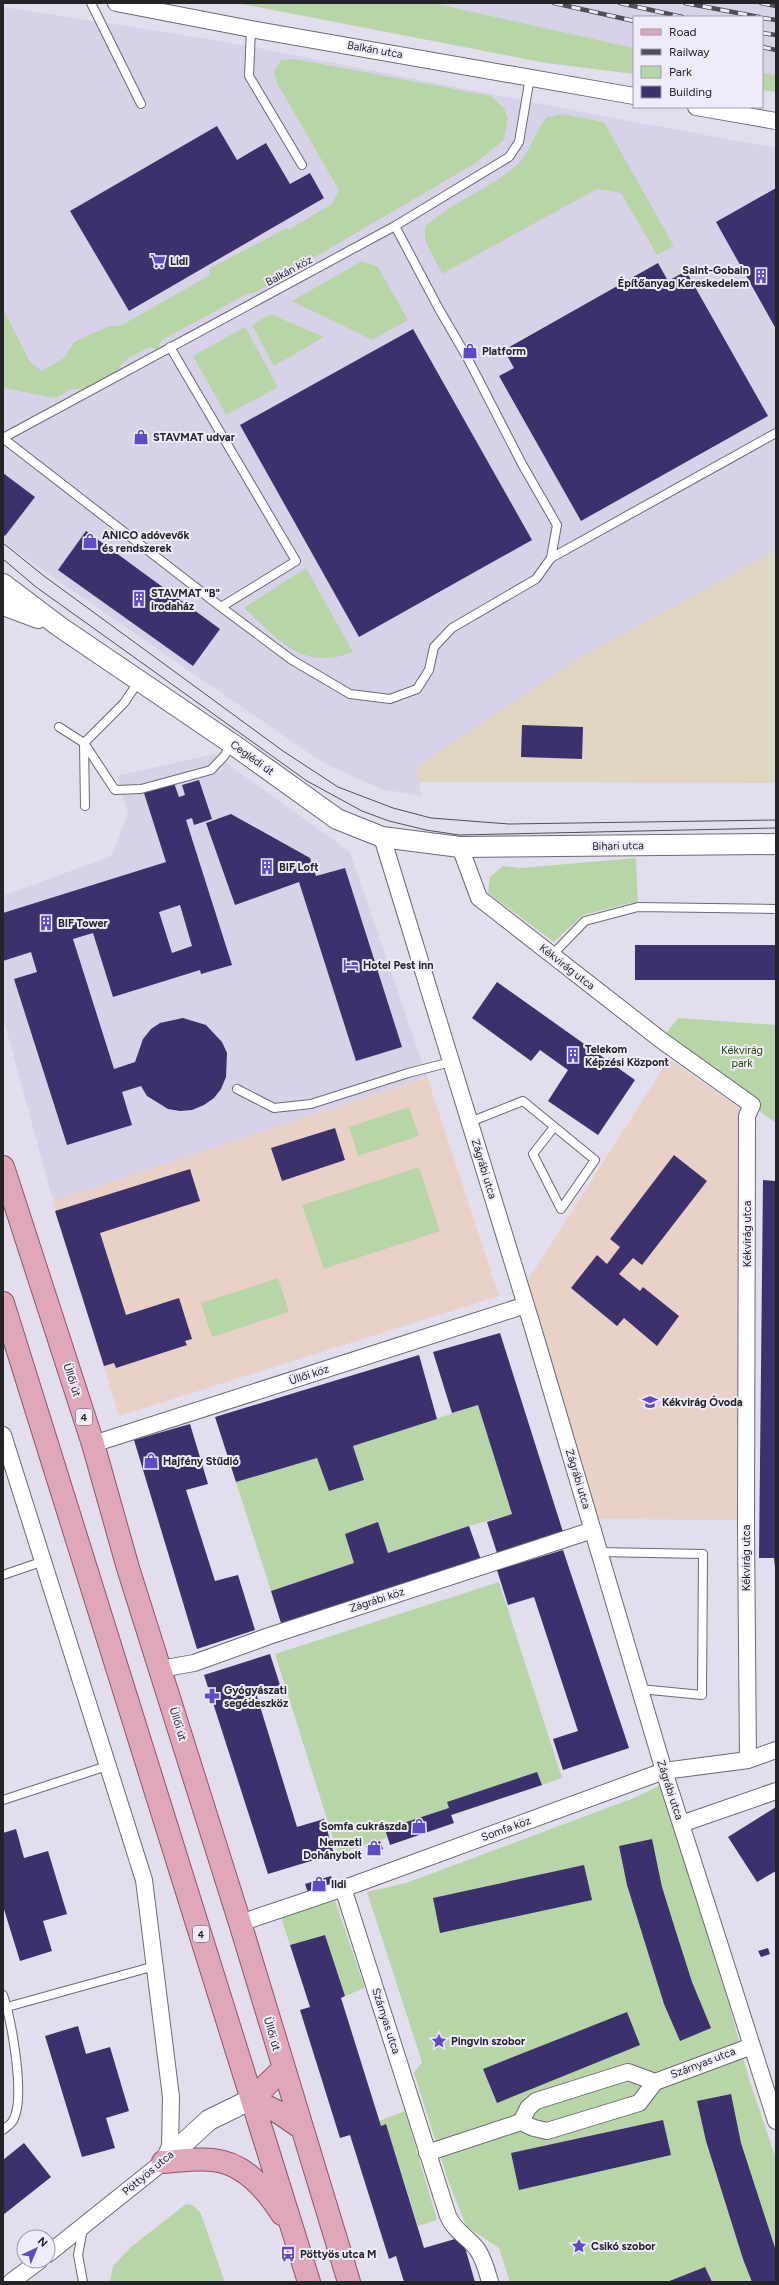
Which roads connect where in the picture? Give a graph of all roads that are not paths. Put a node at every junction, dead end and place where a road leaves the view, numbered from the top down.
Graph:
1 (90, 3) edge
2 (116, 3) edge
3 (251, 29) junction
4 (530, 77) junction
5 (633, 96) edge
6 (141, 104) dead end
7 (702, 108) edge
8 (776, 121) edge
9 (302, 165) dead end
10 (395, 226) junction
11 (170, 347) junction
12 (776, 433) edge
13 (3, 439) edge
14 (551, 558) junction
15 (3, 584) edge
16 (3, 605) edge
17 (221, 607) junction
18 (60, 627) junction
19 (139, 681) junction
20 (59, 727) dead end
21 (84, 743) junction
22 (231, 743) junction
23 (85, 806) dead end
24 (382, 837) junction
25 (776, 844) edge
26 (460, 847) junction
27 (776, 908) edge
28 (552, 955) junction
29 (451, 1062) junction
30 (237, 1089) dead end
31 (470, 1122) junction
32 (554, 1127) junction
33 (3, 1167) edge
34 (3, 1303) edge
35 (526, 1305) junction
36 (3, 1435) edge
37 (92, 1444) junction
38 (593, 1530) junction
39 (599, 1552) junction
40 (44, 1561) junction
41 (3, 1575) edge
42 (160, 1669) junction
43 (640, 1689) junction
44 (776, 1750) edge
45 (748, 1760) junction
46 (108, 1766) junction
47 (664, 1771) junction
48 (776, 1791) edge
49 (3, 1800) edge
50 (681, 1824) junction
51 (343, 1888) junction
52 (240, 1923) junction
53 (155, 1966) junction
54 (3, 1995) edge
55 (7, 2007) junction
56 (752, 2046) junction
57 (283, 2069) junction
58 (655, 2082) junction
59 (252, 2099) junction
60 (776, 2121) edge
61 (521, 2122) junction
62 (300, 2127) junction
63 (3, 2130) edge
64 (427, 2153) junction
65 (163, 2162) junction
66 (83, 2228) junction
67 (294, 2233) junction
68 (56, 2248) edge
69 (28, 2269) edge
70 (11, 2282) edge
71 (82, 2282) edge
72 (309, 2282) edge
73 (349, 2282) edge
74 (490, 2282) edge

1 - 6 lane
2 - 3 street, Balkán utca
3 - 4 street, Balkán utca
3 - 9 lane
4 - 5 street, Balkán utca
4 - 10 lane, Balkán köz
7 - 8 street
10 - 11 lane, Balkán köz
10 - 14 lane
11 - 13 lane, Balkán köz
11 - 17 lane
12 - 14 lane
13 - 17 lane
14 - 17 lane
15 - 18 street, Ceglédi út
16 - 18 street, Ceglédi út
18 - 19 street, Ceglédi út
19 - 21 lane
19 - 22 street, Ceglédi út
20 - 21 lane
21 - 22 lane
21 - 23 lane
22 - 24 street, Ceglédi út
24 - 26 street, Ceglédi út
24 - 29 street, Zágrábi utca
25 - 26 street, Bihari utca
26 - 28 street, Kékvirág utca
27 - 28 lane
28 - 45 street, Kékvirág utca
29 - 30 lane
29 - 31 street, Zágrábi utca
31 - 32 lane
31 - 35 street, Zágrábi utca
32 - 32 lane
33 - 37 main road, Üllői út / 4
34 - 59 main road, 4
35 - 37 street, Üllői köz
35 - 38 street, Zágrábi utca
36 - 40 street
37 - 42 main road, Üllői út / 4
38 - 39 street, Zágrábi utca
38 - 42 street, Zágrábi köz
39 - 43 street, Zágrábi utca
39 - 43 lane
40 - 41 lane
40 - 46 street
42 - 52 main road, Üllői út / 4
43 - 47 street, Zágrábi utca
44 - 45 street, Somfa köz
45 - 47 street, Somfa köz
46 - 49 lane
46 - 53 street
47 - 50 street, Zágrábi utca
47 - 51 street, Somfa köz
48 - 50 street
50 - 56 street, Zágrábi utca
51 - 52 street, Somfa köz
51 - 64 street, Szárnyas utca
52 - 57 main road, Üllői út / 4
53 - 55 lane
53 - 65 street
54 - 55 lane
55 - 63 lane
56 - 58 street, Szárnyas utca
56 - 60 street, Zágrábi utca
57 - 59 main road
57 - 62 main road, Üllői út / 4
58 - 61 street
58 - 61 street
59 - 62 main road
59 - 65 street, Pöttyös utca
59 - 67 main road, 4
61 - 64 street
62 - 73 main road, Üllői út / 4
64 - 74 street, Szárnyas utca
65 - 66 street, Pöttyös utca
65 - 67 main road
66 - 68 street, Pöttyös utca
66 - 71 lane
67 - 72 main road, 4
69 - 70 street

